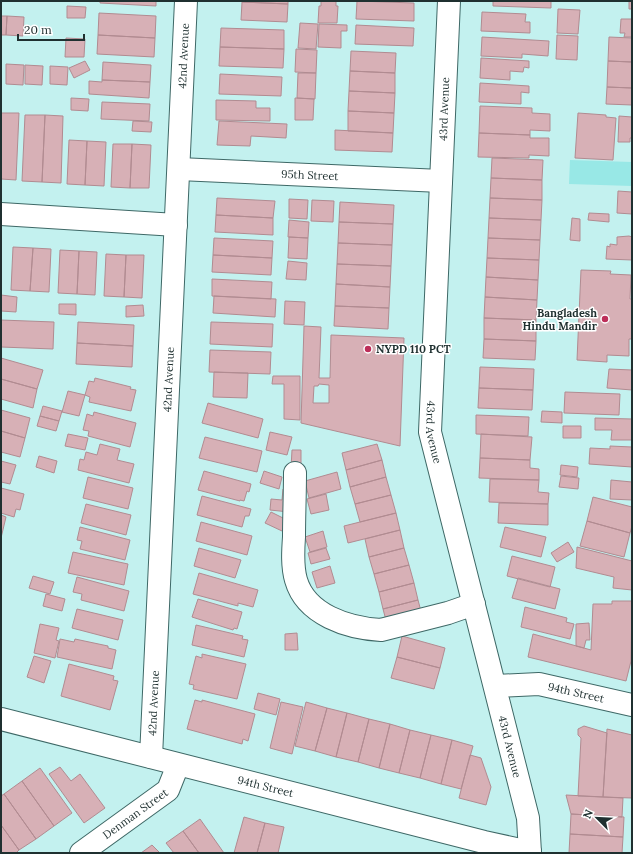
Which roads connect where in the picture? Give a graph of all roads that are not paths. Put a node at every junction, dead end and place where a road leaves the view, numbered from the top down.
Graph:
1 (186, 1) edge
2 (449, 1) edge
3 (179, 169) junction
4 (441, 181) junction
5 (1, 214) edge
6 (176, 225) junction
7 (295, 472) dead end
8 (474, 604) junction
9 (496, 686) junction
10 (632, 705) edge
11 (1, 719) edge
12 (151, 757) junction
13 (178, 765) junction
14 (81, 853) edge
15 (530, 853) edge

1 - 3 street, 42nd Avenue
2 - 4 street, 43rd Avenue
3 - 4 street, 95th Street
3 - 6 street, 42nd Avenue
4 - 8 street, 43rd Avenue
5 - 6 street
6 - 12 street, 42nd Avenue
7 - 8 street
8 - 9 street, 43rd Avenue
9 - 10 street, 94th Street
9 - 15 street, 43rd Avenue
11 - 12 street, 94th Street
12 - 13 street, 94th Street
13 - 14 street, Denman Street
13 - 15 street, 94th Street

